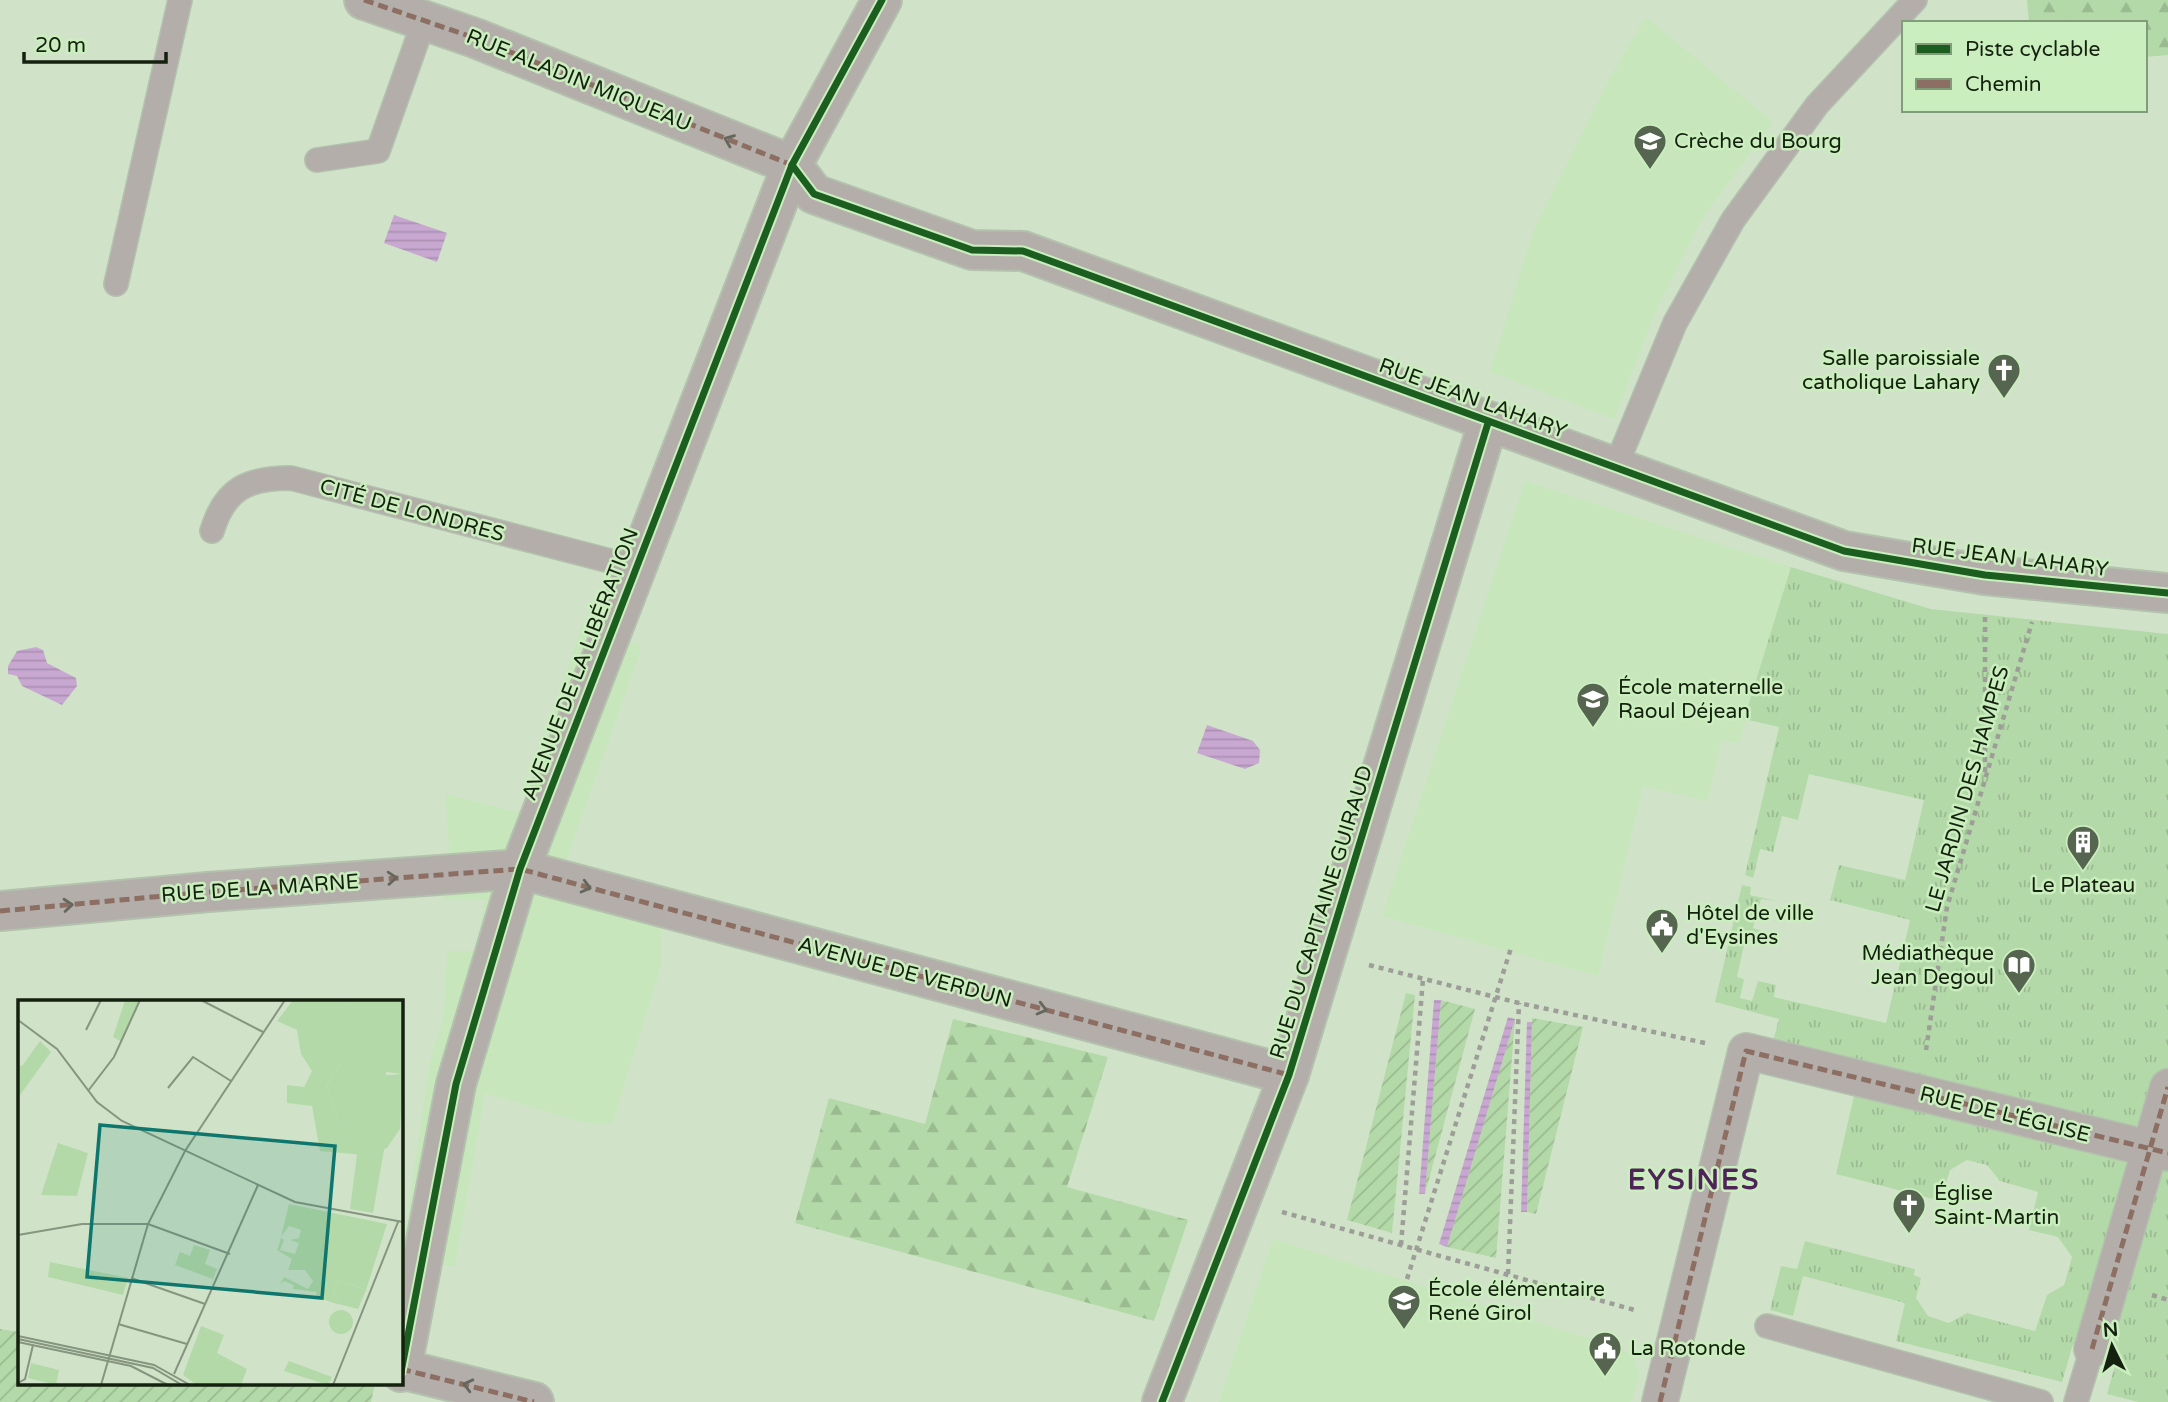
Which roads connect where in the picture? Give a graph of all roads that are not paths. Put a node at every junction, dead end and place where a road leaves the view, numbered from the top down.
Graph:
1 (180, 0) edge
2 (364, 0) edge
3 (882, 0) edge
4 (1914, 0) edge
5 (425, 21) junction
6 (317, 160) dead end
7 (792, 165) junction
8 (116, 284) dead end
9 (1488, 423) junction
10 (1615, 468) junction
11 (212, 531) dead end
12 (636, 568) junction
13 (2168, 593) edge
14 (520, 869) junction
15 (0, 911) edge
16 (1289, 1075) junction
17 (2168, 1087) edge
18 (2159, 1151) edge
19 (1767, 1326) dead end
20 (2091, 1349) joint
21 (402, 1365) edge
22 (402, 1370) edge
23 (399, 1384) edge
24 (396, 1402) edge
25 (534, 1402) edge
26 (1162, 1402) edge
27 (1660, 1402) edge
28 (2041, 1402) edge
29 (2076, 1402) edge

1 - 8 lane
2 - 5 street, RUE ALADIN MIQUEAU
3 - 7 street, AVENUE DE LA LIBÉRATION
4 - 10 lane
5 - 6 lane
7 -> 5 street, RUE ALADIN MIQUEAU
7 - 9 street, RUE JEAN LAHARY
7 - 12 street, AVENUE DE LA LIBÉRATION
9 - 10 street, RUE JEAN LAHARY
9 - 16 street, RUE DU CAPITAINE GUIRAUD
10 - 13 street, RUE JEAN LAHARY
11 - 12 lane, CITÉ DE LONDRES
12 - 14 street, AVENUE DE LA LIBÉRATION
15 -> 14 street, RUE DE LA MARNE
14 -> 16 street, AVENUE DE VERDUN
14 - 21 street, AVENUE DE LA LIBÉRATION
16 - 26 street, RUE DU CAPITAINE GUIRAUD
17 - 18 street
18 - 20 street
18 - 27 street, RUE DE L'ÉGLISE
19 - 28 lane
20 - 29 lane
25 -> 22 street
23 - 24 street

